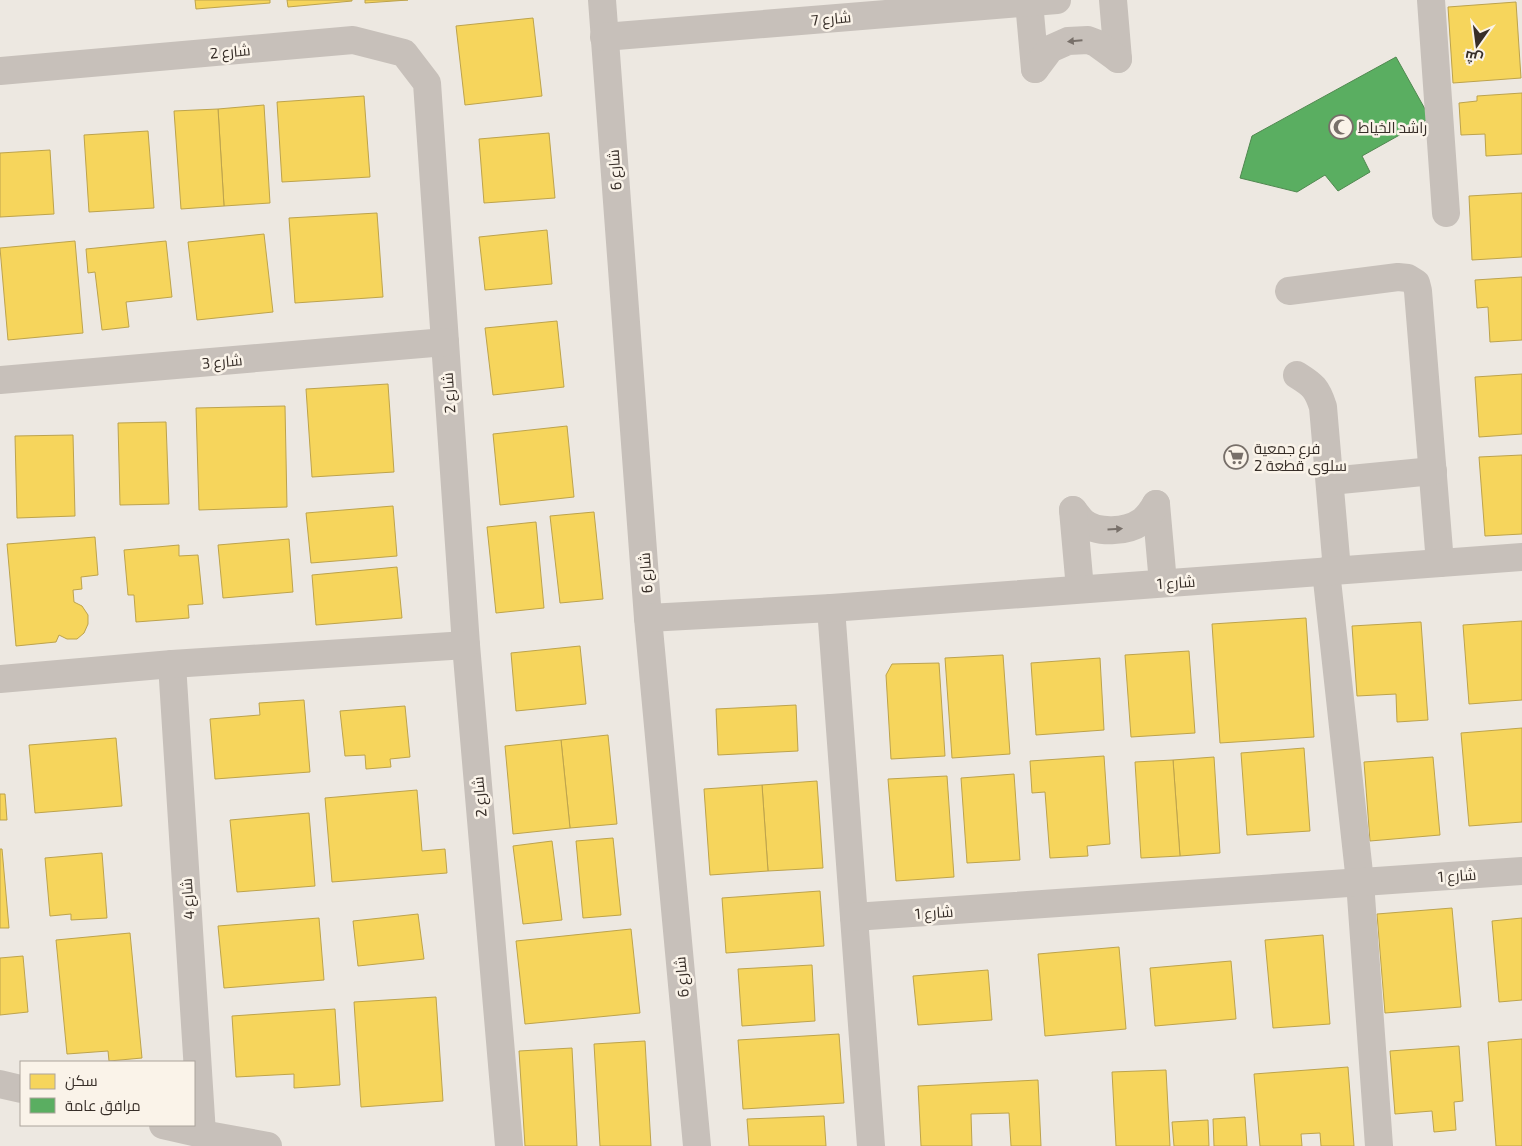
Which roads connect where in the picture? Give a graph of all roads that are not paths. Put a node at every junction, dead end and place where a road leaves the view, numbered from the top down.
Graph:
1 (602, 0) edge
2 (1057, 0) edge
3 (1113, 0) edge
4 (1431, 0) edge
5 (1029, 2) junction
6 (604, 37) junction
7 (0, 72) edge
8 (1446, 213) dead end
9 (1289, 291) dead end
10 (444, 342) junction
11 (1297, 375) dead end
12 (0, 380) edge
13 (1432, 471) junction
14 (1330, 481) junction
15 (1522, 557) edge
16 (1440, 563) junction
17 (1331, 570) junction
18 (1163, 583) junction
19 (1080, 589) junction
20 (831, 608) junction
21 (648, 618) junction
22 (466, 645) junction
23 (172, 664) junction
24 (0, 680) edge
25 (1522, 870) edge
26 (1360, 882) junction
27 (854, 917) junction
28 (0, 1084) edge
29 (20, 1089) edge
30 (167, 1126) edge
31 (202, 1134) junction
32 (268, 1146) edge
33 (509, 1146) edge
34 (697, 1146) edge
35 (871, 1146) edge
36 (1379, 1146) edge

1 - 6 street, شارع 6
2 - 5 street, شارع 7
3 -> 5 street
4 - 8 street
5 - 6 street, شارع 7
6 - 21 street, شارع 6
7 - 10 street, شارع 2
9 - 13 street
10 - 12 street, شارع 3
10 - 22 street, شارع 2
11 - 14 street
13 - 14 street
13 - 16 street
14 - 17 street
15 - 16 street, شارع 1
16 - 17 street, شارع 1
17 - 18 street, شارع 1
17 - 26 street
18 - 19 street, شارع 1
19 -> 18 street
19 - 20 street, شارع 1
20 - 21 street, شارع 1
20 - 27 street
21 - 34 street, شارع 6
22 - 23 street
22 - 33 street, شارع 2
23 - 24 street
23 - 31 street, شارع 4
25 - 26 street, شارع 1
26 - 27 street, شارع 1
26 - 36 street
27 - 35 street
28 - 29 street
30 - 31 street
31 - 32 street

